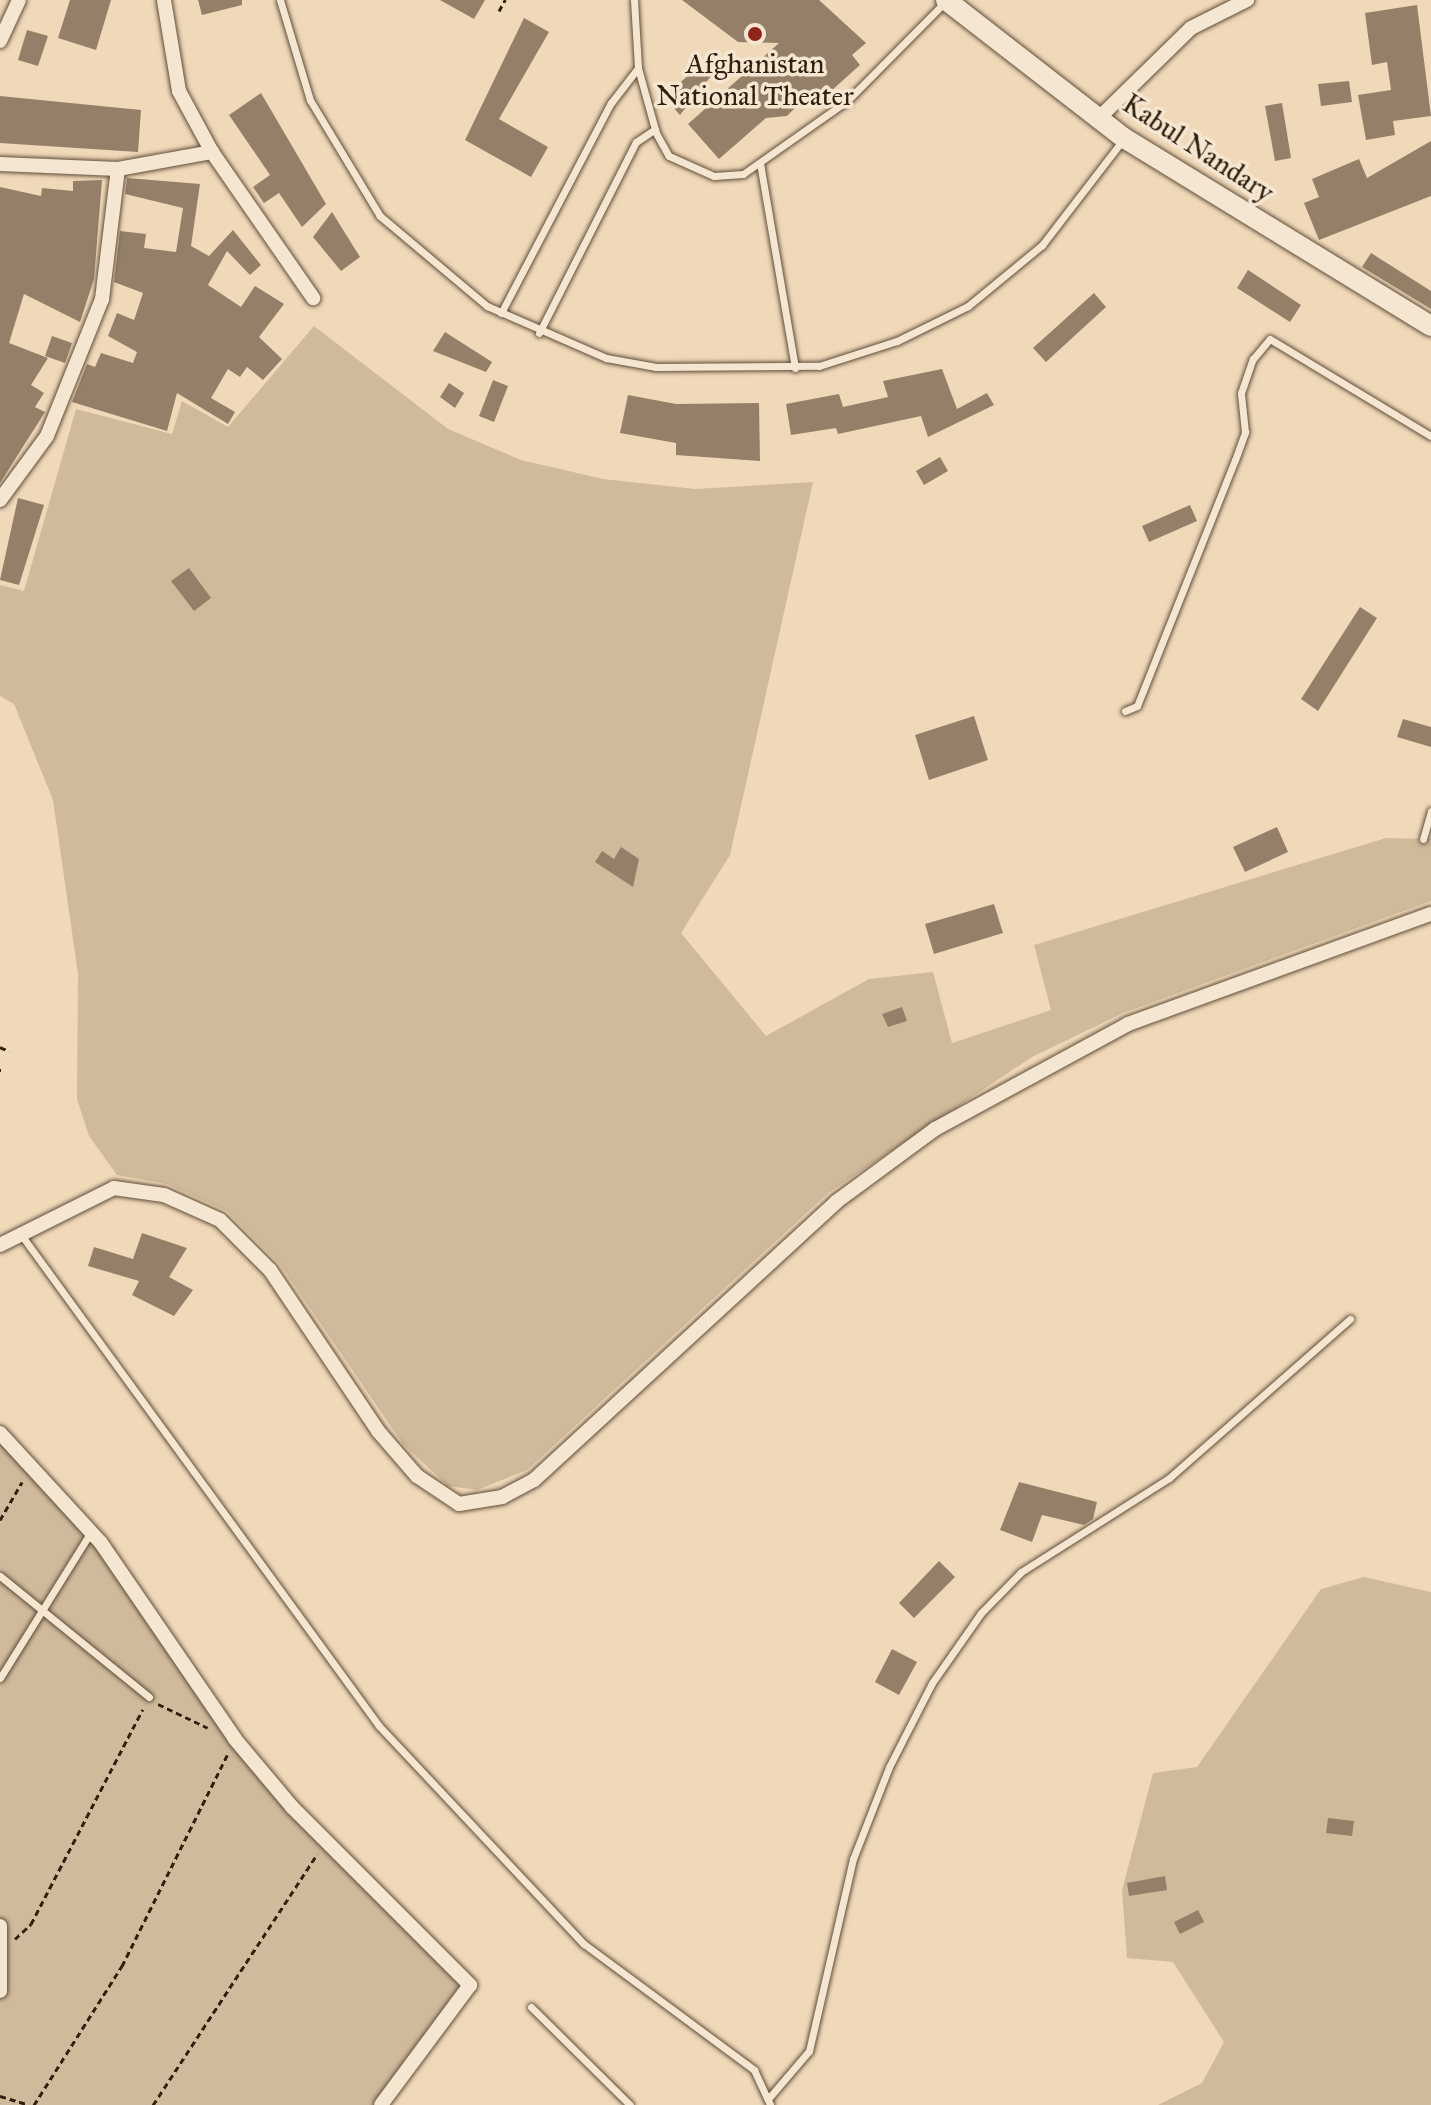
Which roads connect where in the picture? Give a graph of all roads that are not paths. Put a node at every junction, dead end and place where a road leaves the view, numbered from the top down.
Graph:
1 (19, 0) edge
2 (164, 0) edge
3 (280, 0) edge
4 (634, 0) edge
5 (947, 0) edge
6 (1247, 0) edge
7 (4, 24) edge
8 (0, 41) edge
9 (638, 68) junction
10 (1100, 117) junction
11 (655, 129) junction
12 (1124, 138) junction
13 (212, 152) junction
14 (760, 163) junction
15 (0, 164) edge
16 (118, 169) junction
17 (313, 298) dead end
18 (501, 313) junction
19 (1431, 326) edge
20 (539, 333) junction
21 (795, 368) junction
22 (1431, 436) edge
23 (0, 500) edge
24 (1125, 711) dead end
25 (1431, 811) edge
26 (1423, 839) dead end
27 (1431, 914) edge
28 (22, 1236) junction
29 (0, 1245) edge
30 (1350, 1319) dead end
31 (0, 1433) edge
32 (89, 1535) junction
33 (0, 1576) edge
34 (45, 1608) junction
35 (0, 1678) edge
36 (149, 1697) road end
37 (0, 1926) edge
38 (2, 1950) edge
39 (0, 1991) edge
40 (531, 2007) dead end
41 (769, 2102) edge
42 (381, 2105) edge
43 (630, 2105) edge

1 - 7 street
2 - 13 street
3 - 18 lane
4 - 9 lane
5 - 10 street, Kabul Nandary
5 - 14 lane
6 - 10 street
7 - 8 street
9 - 11 lane
9 - 18 lane
10 - 12 street, Kabul Nandary
11 - 14 lane
11 - 20 lane
12 - 19 street, Kabul Nandary
12 - 21 lane
13 - 16 street
13 - 17 street
14 - 21 lane
15 - 16 street
16 - 23 street
18 - 20 lane
20 - 21 lane
22 - 24 lane
25 - 26 lane
27 - 28 street
28 - 29 street
28 - 41 lane
30 - 41 lane
31 - 32 street
32 - 34 lane
32 - 42 street
33 - 34 lane
34 - 35 lane
34 - 36 lane
37 - 38 street
38 - 39 street
40 - 43 lane

